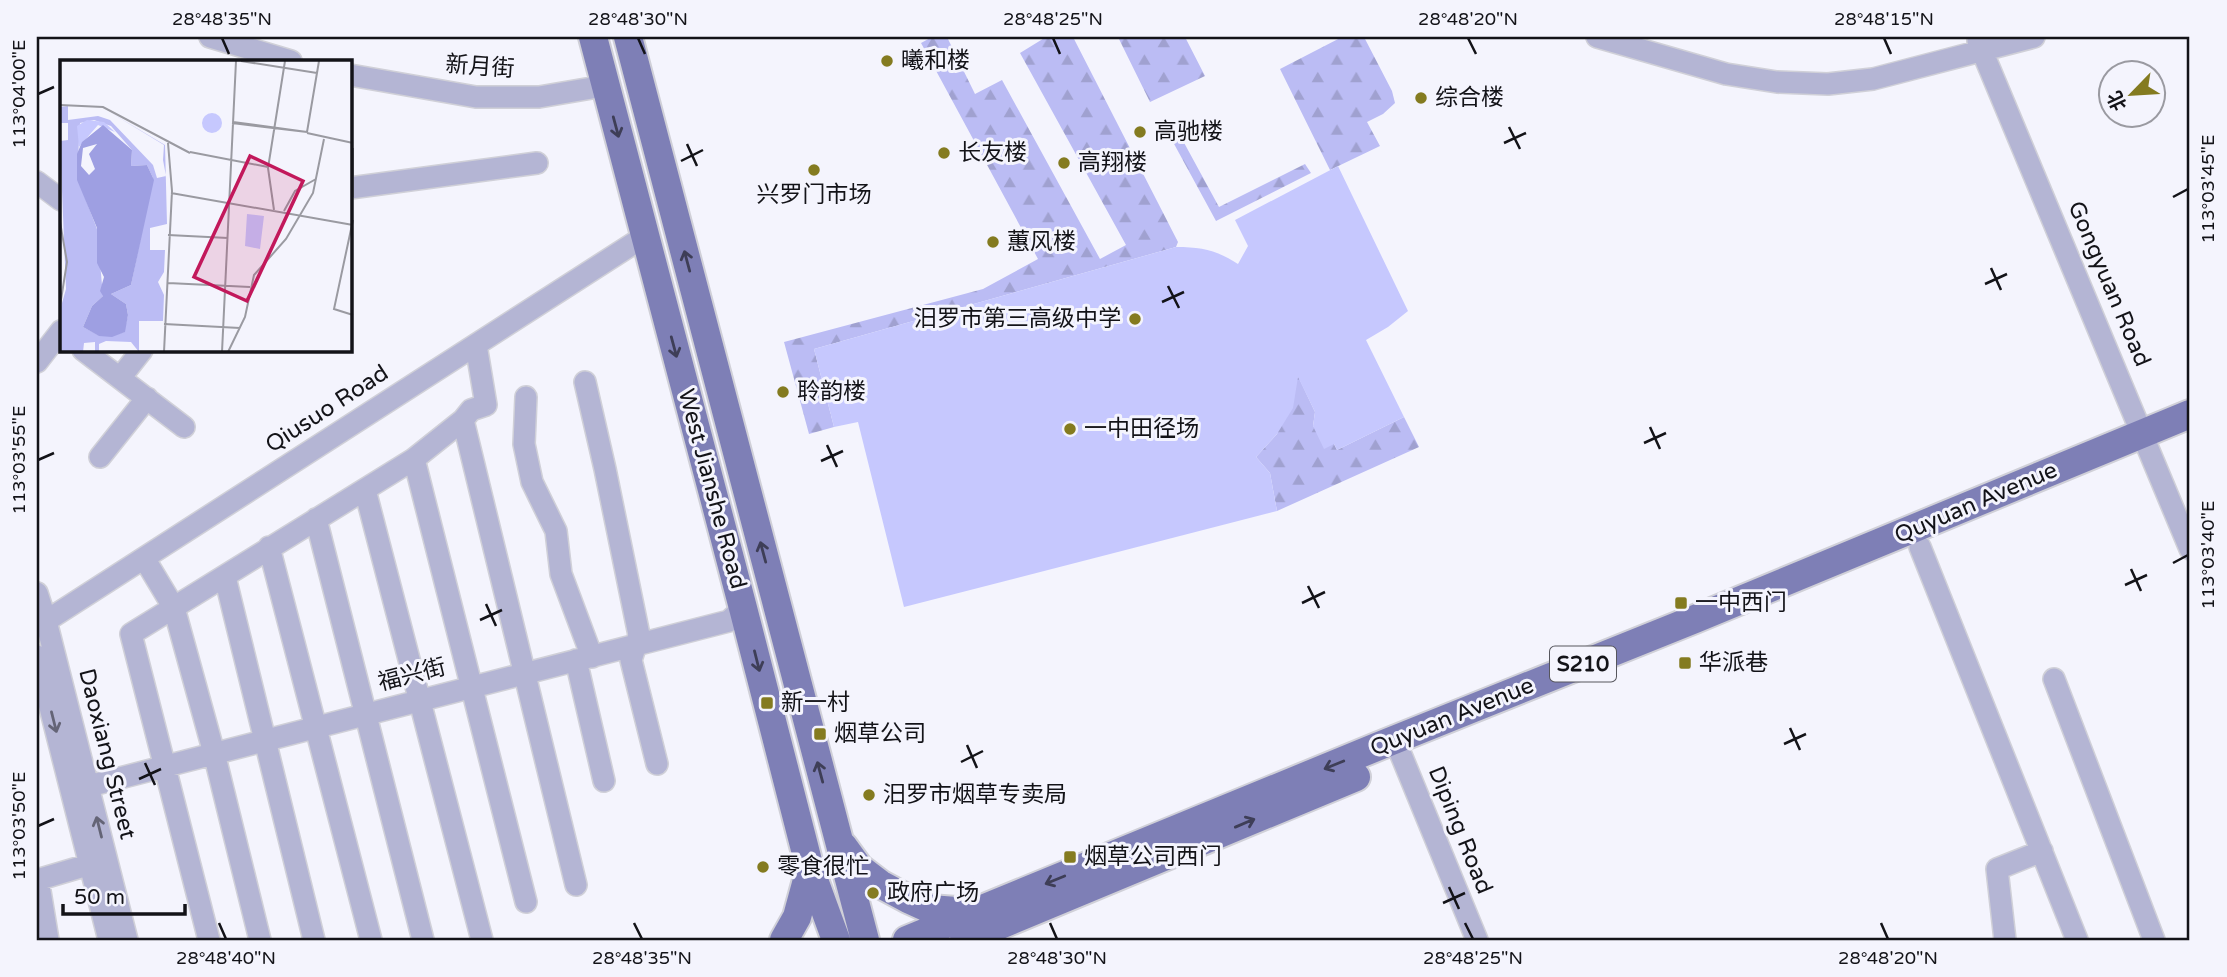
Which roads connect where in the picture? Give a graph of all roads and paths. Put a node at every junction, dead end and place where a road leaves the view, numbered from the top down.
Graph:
1 (210, 37) edge
2 (593, 37) edge
3 (628, 37) edge
4 (1597, 37) edge
5 (1634, 37) edge
6 (2034, 37) edge
7 (1984, 43) edge
8 (287, 60) edge
9 (352, 75) edge
10 (604, 79) junction
11 (537, 163) dead end
12 (37, 182) edge
13 (352, 188) edge
14 (60, 199) edge
15 (645, 236) junction
16 (60, 333) edge
17 (476, 345) junction
18 (86, 352) edge
19 (140, 352) edge
20 (37, 362) edge
21 (120, 378) junction
22 (585, 382) dead end
23 (526, 397) dead end
24 (147, 398) junction
25 (2190, 414) edge
26 (463, 420) junction
27 (184, 427) dead end
28 (2190, 434) edge
29 (2147, 442) junction
30 (100, 457) dead end
31 (414, 459) junction
32 (365, 490) junction
33 (316, 519) junction
34 (269, 547) junction
35 (1920, 547) junction
36 (2190, 549) edge
37 (144, 558) junction
38 (225, 577) junction
39 (37, 593) edge
40 (174, 608) junction
41 (743, 608) junction
42 (41, 622) edge
43 (637, 645) junction
44 (37, 656) edge
45 (584, 659) junction
46 (524, 673) junction
47 (2054, 679) dead end
48 (471, 687) junction
49 (419, 701) junction
50 (367, 714) junction
51 (316, 727) junction
52 (265, 740) junction
53 (1399, 749) junction
54 (214, 753) junction
55 (657, 764) dead end
56 (165, 766) junction
57 (604, 781) dead end
58 (89, 786) junction
59 (838, 838) junction
60 (2042, 851) junction
61 (98, 862) junction
62 (810, 869) junction
63 (37, 879) edge
64 (576, 884) dead end
65 (526, 902) dead end
66 (986, 926) edge
67 (48, 940) edge
68 (109, 940) edge
69 (127, 940) edge
70 (209, 940) edge
71 (260, 940) edge
72 (314, 940) edge
73 (371, 940) edge
74 (424, 940) edge
75 (482, 940) edge
76 (784, 940) edge
77 (836, 940) edge
78 (865, 940) edge
79 (907, 940) edge
80 (964, 940) edge
81 (1477, 940) edge
82 (2005, 940) edge
83 (2077, 940) edge
84 (2154, 940) edge

1 - 8 street
2 - 10 main road, West Jianshe Road
59 -> 3 main road, West Jianshe Road
4 - 7 street
5 - 7 street
6 - 7 street
7 - 29 street, Gongyuan Road
9 - 10 street, 新月街
10 -> 15 main road, West Jianshe Road
11 - 13 street
12 - 14 street
15 - 17 street, Qiusuo Road
15 -> 41 main road, West Jianshe Road
16 - 20 street
17 - 26 street
17 - 37 street, Qiusuo Road
18 - 21 street
19 - 21 street
21 - 24 street
22 - 43 street
23 - 45 street
24 - 27 street
24 - 30 street
25 - 29 main road, Quyuan Avenue / S210
26 - 31 street
26 - 46 street
28 - 29 main road, Quyuan Avenue / S210
29 - 35 main road, Quyuan Avenue / S210
29 - 36 street, Gongyuan Road
29 - 53 main road, Quyuan Avenue / S210
31 - 32 street
31 - 48 street
32 - 33 street
32 - 49 street
33 - 34 street
33 - 50 street
34 - 38 street
34 - 51 street
35 - 53 main road, Quyuan Avenue / S210
35 - 60 street
37 - 40 street
37 - 42 street, Qiusuo Road
38 - 40 street
38 - 52 street
39 - 42 street, Daoxiang Street
40 - 54 street
40 - 56 street
41 - 43 street, 福兴街
41 -> 62 main road, West Jianshe Road
42 - 58 street, Daoxiang Street
43 - 45 street, 福兴街
43 - 55 street
44 -> 61 street
45 - 46 street, 福兴街
45 - 57 street
46 - 48 street, 福兴街
46 - 64 street
47 - 84 street
48 - 49 street, 福兴街
48 - 65 street
49 - 50 street, 福兴街
49 - 75 street
50 - 51 street, 福兴街
50 - 74 street
51 - 52 street, 福兴街
51 - 73 street
52 - 54 street, 福兴街
52 - 72 street
53 - 66 main road, Quyuan Avenue / S210
53 - 81 street, Diping Road
54 - 56 street, 福兴街
54 - 71 street
56 - 58 street, 福兴街
56 - 70 street
61 -> 58 street, Daoxiang Street
59 - 66 main road
59 - 78 main road, West Jianshe Road
60 - 82 street
60 - 83 street
61 - 63 street
61 - 68 street
61 - 69 street, Daoxiang Street
62 - 76 main road
62 - 77 main road, West Jianshe Road
63 - 67 street
66 - 79 main road, Quyuan Avenue / S210
66 - 80 main road, Quyuan Avenue / S210

